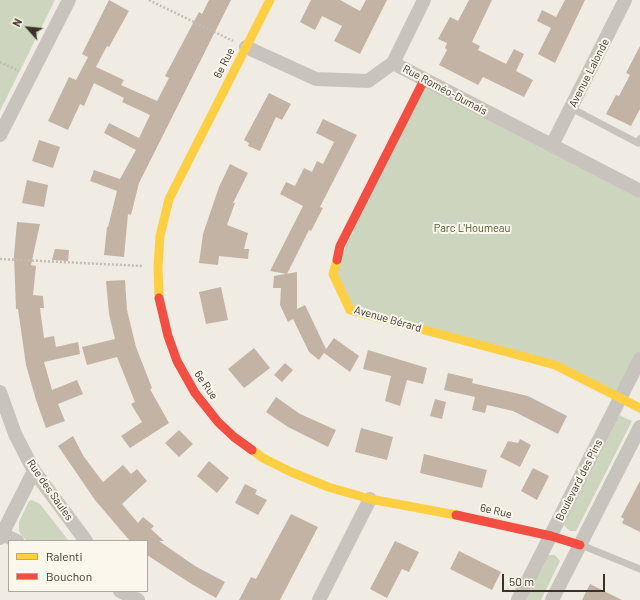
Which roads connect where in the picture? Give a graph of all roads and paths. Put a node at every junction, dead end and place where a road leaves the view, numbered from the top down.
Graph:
1 (69, 0) edge
2 (148, 0) edge
3 (270, 0) edge
4 (424, 0) edge
5 (625, 0) edge
6 (246, 47) junction
7 (0, 62) edge
8 (393, 63) junction
9 (30, 76) junction
10 (424, 80) junction
11 (571, 108) junction
12 (0, 135) edge
13 (640, 139) edge
14 (552, 145) junction
15 (640, 191) edge
16 (0, 260) edge
17 (158, 267) junction
18 (640, 359) edge
19 (0, 392) edge
20 (620, 398) junction
21 (640, 408) edge
22 (640, 428) edge
23 (34, 471) junction
24 (370, 499) junction
25 (1, 536) edge
26 (551, 536) junction
27 (14, 540) edge
28 (85, 540) edge
29 (580, 545) junction
30 (640, 569) edge
31 (122, 592) edge
32 (139, 592) edge
33 (138, 600) edge
34 (149, 600) edge
35 (319, 600) edge
36 (518, 600) edge
37 (552, 600) edge

1 - 9 street
2 - 6 path
3 - 6 street, 6e Rue
4 - 8 street
5 - 11 street, Avenue Lalonde
6 - 8 street, Rue Roméo-Dumais
6 - 17 street, 6e Rue
7 - 9 path
8 - 10 street, Rue Roméo-Dumais
9 - 12 street
10 - 14 street, Rue Roméo-Dumais
10 - 20 street, Avenue Bérard
11 - 13 lane
11 - 14 street, Avenue Lalonde
14 - 15 street, Rue Roméo-Dumais
16 - 17 path
17 - 24 street, 6e Rue
18 - 20 street, Boulevard des Pins
19 - 23 street, Rue des Saules
20 - 21 street, Avenue Bérard
20 - 26 street, Boulevard des Pins
22 - 29 street
23 - 25 street
23 - 28 street, Rue des Saules
24 - 26 street, 6e Rue
24 - 35 street
25 - 27 street
26 - 29 street, 6e Rue
26 - 36 street, Boulevard des Pins
29 - 30 lane
29 - 37 street
31 - 33 street
32 - 34 street

